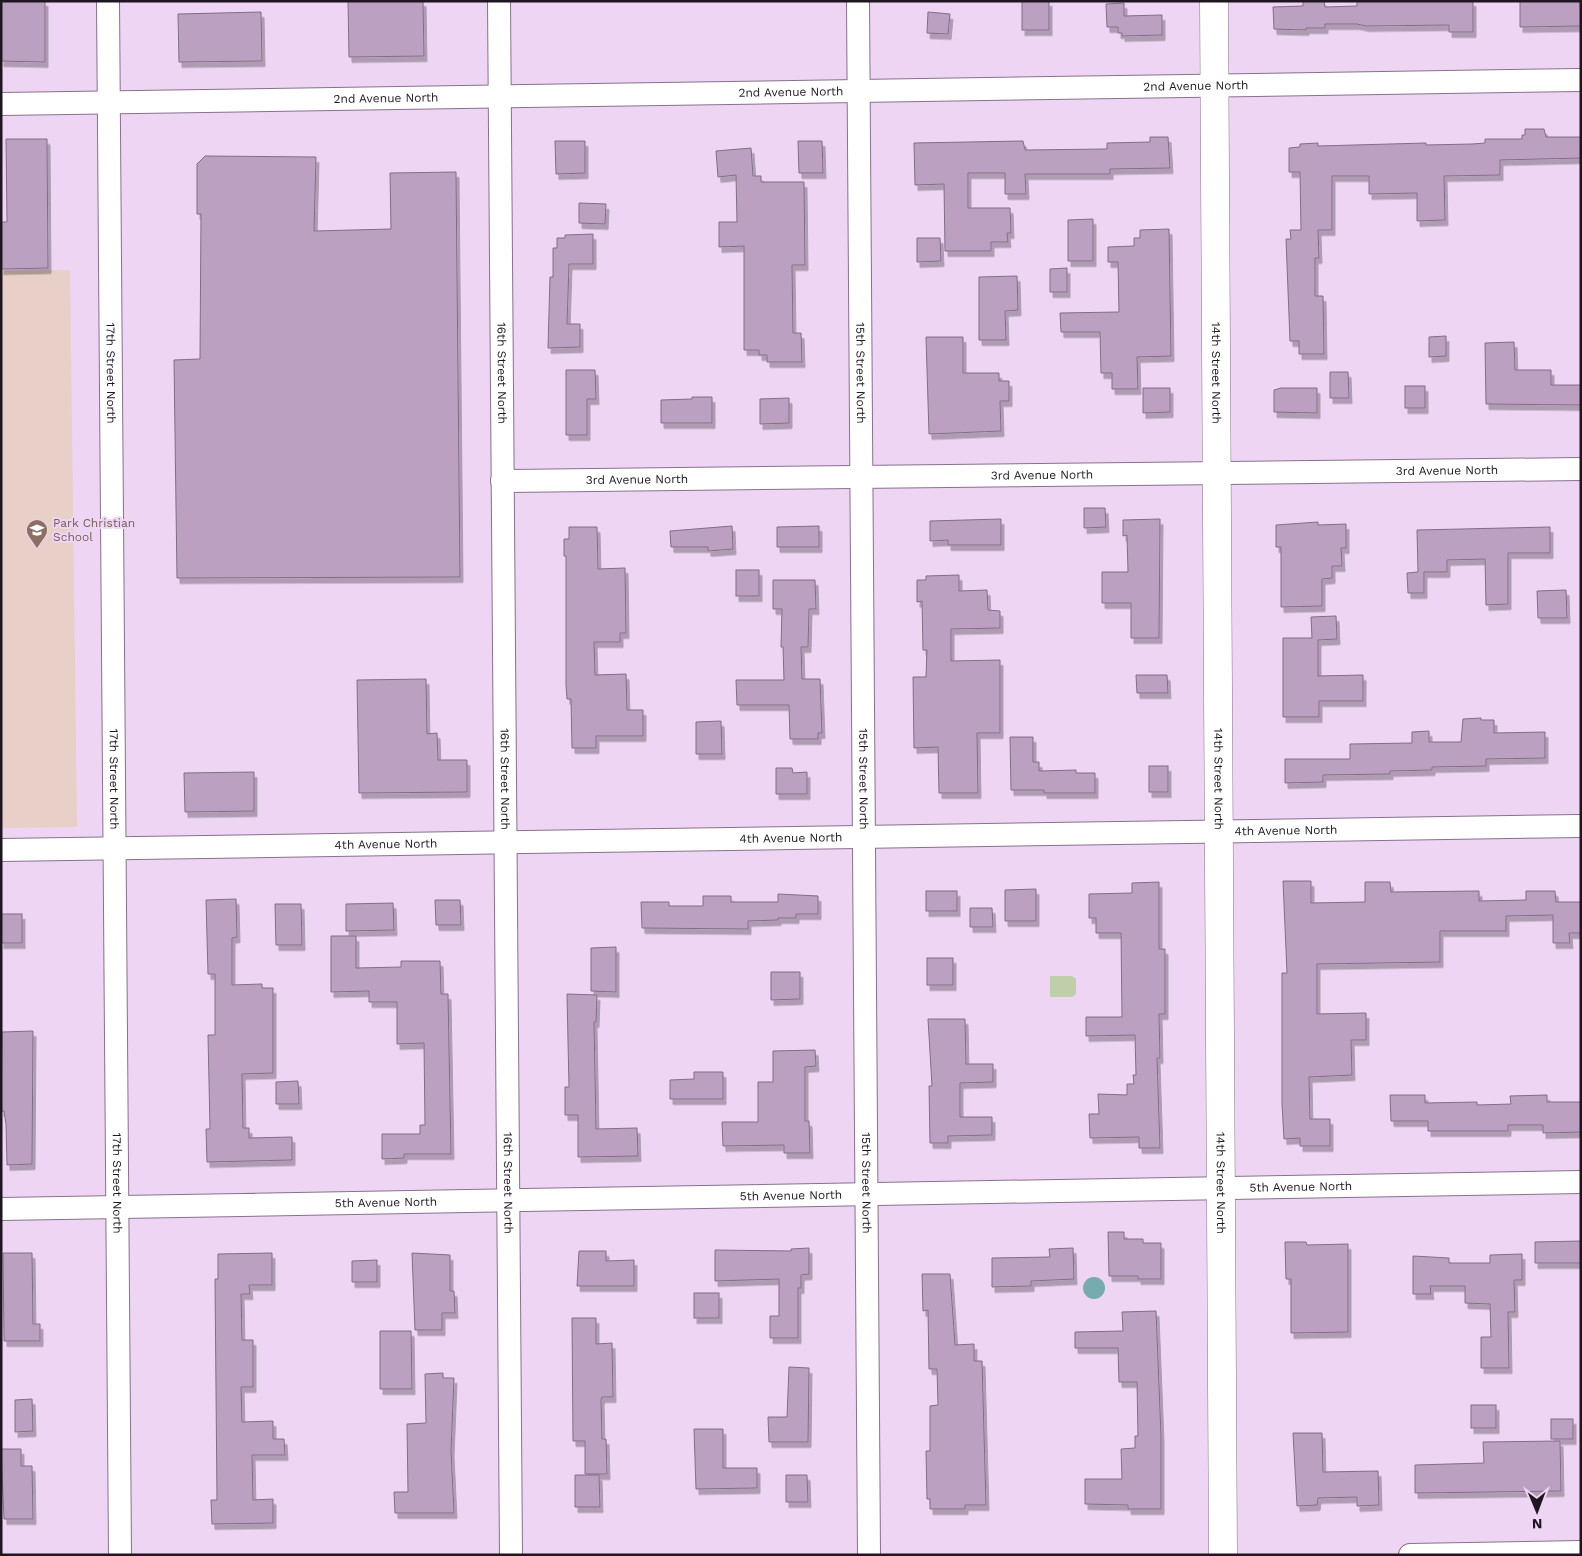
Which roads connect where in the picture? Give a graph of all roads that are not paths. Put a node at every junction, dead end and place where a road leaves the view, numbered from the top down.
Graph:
1 (108, 1) edge
2 (499, 1) edge
3 (858, 1) edge
4 (1214, 1) edge
5 (1581, 80) edge
6 (1215, 86) junction
7 (858, 91) junction
8 (499, 96) junction
9 (109, 102) junction
10 (1, 104) edge
11 (1581, 469) edge
12 (1217, 473) junction
13 (861, 477) junction
14 (502, 482) junction
15 (1581, 826) edge
16 (1219, 832) junction
17 (864, 837) junction
18 (505, 843) junction
19 (114, 848) junction
20 (1, 850) edge
21 (1581, 1182) edge
22 (1221, 1188) junction
23 (866, 1194) junction
24 (508, 1200) junction
25 (117, 1207) junction
26 (1, 1209) edge
27 (1581, 1552) edge
28 (120, 1555) edge
29 (511, 1555) edge
30 (869, 1555) edge
31 (1223, 1555) edge
32 (1410, 1555) edge

1 - 9 street, 17th Street North
2 - 8 street, 16th Street North
3 - 7 street, 15th Street North
4 - 6 street, 14th Street North
5 - 6 street, 2nd Avenue North
6 - 7 street, 2nd Avenue North
6 - 12 street, 14th Street North
7 - 8 street, 2nd Avenue North
7 - 13 street, 15th Street North
8 - 9 street, 2nd Avenue North
8 - 14 street, 16th Street North
9 - 10 street, 2nd Avenue North
9 - 19 street, 17th Street North
11 - 12 street, 3rd Avenue North
12 - 13 street, 3rd Avenue North
12 - 16 street, 14th Street North
13 - 14 street, 3rd Avenue North
13 - 17 street, 15th Street North
14 - 18 street, 16th Street North
15 - 16 street, 4th Avenue North
16 - 17 street, 4th Avenue North
16 - 22 street, 14th Street North
17 - 18 street, 4th Avenue North
17 - 23 street, 15th Street North
18 - 19 street, 4th Avenue North
18 - 24 street, 16th Street North
19 - 20 street, 4th Avenue North
19 - 25 street, 17th Street North
21 - 22 street, 5th Avenue North
22 - 23 street, 5th Avenue North
22 - 31 street, 14th Street North
23 - 24 street, 5th Avenue North
23 - 30 street, 15th Street North
24 - 25 street, 5th Avenue North
24 - 29 street, 16th Street North
25 - 26 street, 5th Avenue North
25 - 28 street, 17th Street North
27 - 32 street

